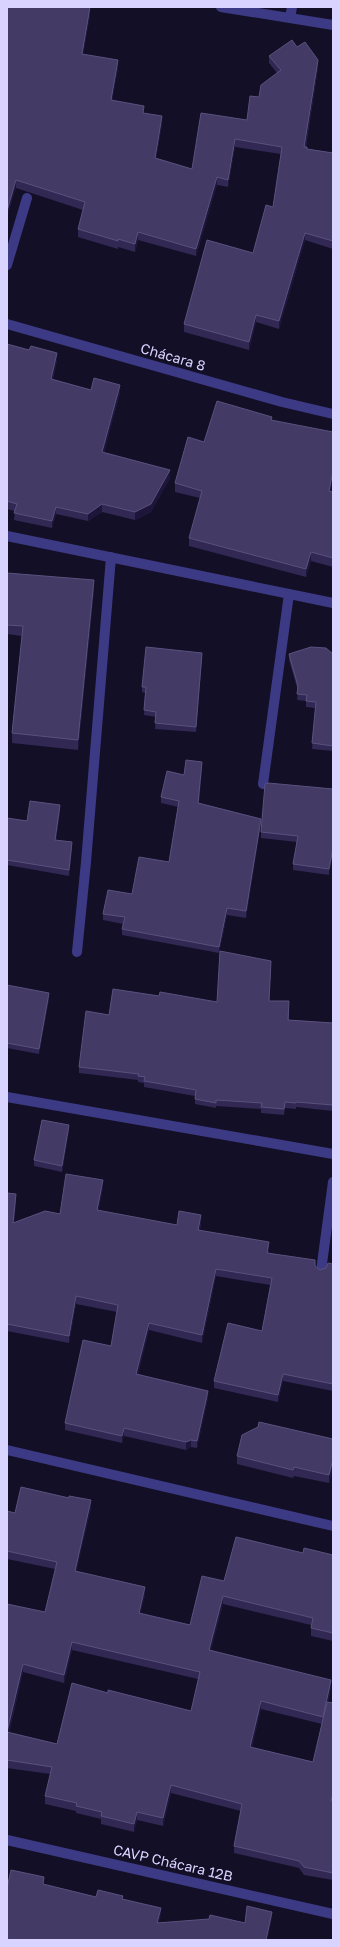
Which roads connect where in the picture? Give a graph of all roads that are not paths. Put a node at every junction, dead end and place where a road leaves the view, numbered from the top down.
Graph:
1 (221, 7) edge
2 (292, 7) edge
3 (290, 18) junction
4 (333, 25) edge
5 (27, 198) dead end
6 (7, 265) edge
7 (7, 324) edge
8 (333, 414) edge
9 (7, 536) edge
10 (111, 557) junction
11 (289, 594) junction
12 (333, 603) edge
13 (263, 784) edge
14 (77, 952) dead end
15 (7, 1097) edge
16 (333, 1154) edge
17 (333, 1182) edge
18 (321, 1271) edge
19 (7, 1450) edge
20 (333, 1526) edge
21 (7, 1840) edge
22 (333, 1914) edge

1 - 3 street
2 - 3 street
3 - 4 street
5 - 6 street
7 - 8 street, Chácara 8
9 - 10 street
10 - 11 street
10 - 14 street
11 - 12 street
11 - 13 street
15 - 16 street
17 - 18 street
19 - 20 street
21 - 22 street, CAVP Chácara 12B

